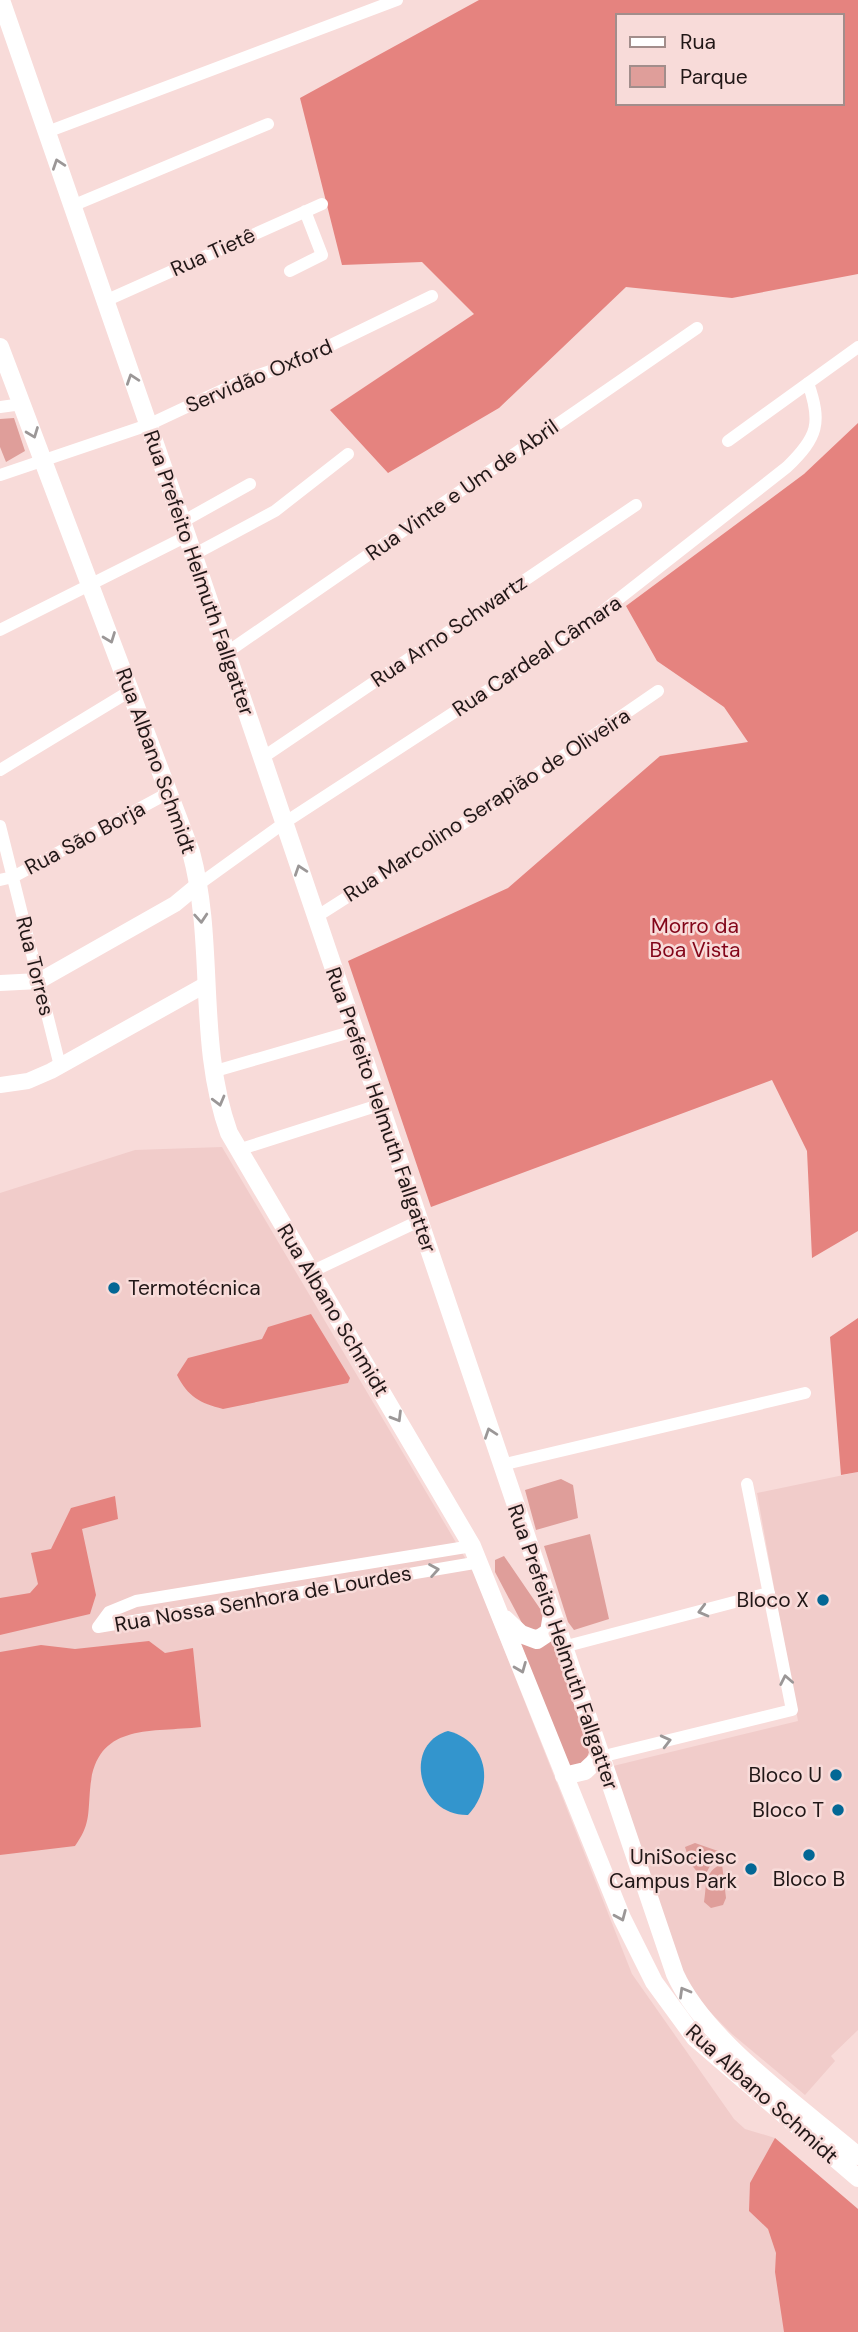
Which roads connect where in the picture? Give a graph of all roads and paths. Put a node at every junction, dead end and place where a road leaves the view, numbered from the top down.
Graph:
1 (1, 0) edge
2 (397, 0) edge
3 (268, 124) dead end
4 (47, 132) junction
5 (322, 204) dead end
6 (72, 206) junction
7 (305, 211) junction
8 (290, 271) dead end
9 (432, 296) dead end
10 (105, 301) junction
11 (697, 328) dead end
12 (0, 347) edge
13 (858, 347) edge
14 (808, 383) junction
15 (22, 404) junction
16 (0, 407) edge
17 (149, 425) junction
18 (728, 442) dead end
19 (348, 454) dead end
20 (43, 459) junction
21 (0, 475) edge
22 (250, 484) dead end
23 (636, 505) dead end
24 (184, 529) junction
25 (193, 555) junction
26 (90, 585) junction
27 (0, 630) edge
28 (226, 653) junction
29 (130, 691) junction
30 (659, 691) dead end
31 (262, 758) junction
32 (0, 770) edge
33 (169, 793) junction
34 (284, 823) junction
35 (0, 826) edge
36 (6, 878) edge
37 (198, 885) junction
38 (316, 917) junction
39 (39, 982) junction
40 (0, 983) edge
41 (205, 985) junction
42 (354, 1031) junction
43 (60, 1066) junction
44 (212, 1072) junction
45 (0, 1085) edge
46 (379, 1105) junction
47 (238, 1150) junction
48 (419, 1221) junction
49 (311, 1272) junction
50 (805, 1393) dead end
51 (501, 1465) junction
52 (747, 1484) dead end
53 (472, 1545) junction
54 (480, 1562) junction
55 (219, 1588) junction
56 (769, 1593) junction
57 (496, 1605) junction
58 (222, 1606) junction
59 (552, 1614) junction
60 (563, 1647) junction
61 (600, 1757) junction
62 (564, 1776) junction
63 (858, 2156) edge
64 (858, 2178) edge

1 - 4 main road, Rua Prefeito Helmuth Fallgatter
2 - 4 street
3 - 6 street
6 -> 4 main road, Rua Prefeito Helmuth Fallgatter
5 - 7 street, Rua Tietê
6 - 10 main road, Rua Prefeito Helmuth Fallgatter
7 - 8 street
7 - 10 street, Rua Tietê
9 - 17 street, Servidão Oxford
17 -> 10 main road, Rua Prefeito Helmuth Fallgatter
11 - 28 street, Rua Vinte e Um de Abril
12 - 15 main road, Rua Albano Schmidt
13 - 14 street
14 - 18 street
14 - 34 street, Rua Cardeal Câmara
15 - 16 street
15 -> 20 main road, Rua Albano Schmidt
17 - 20 street, Servidão Oxford
17 - 24 main road, Rua Prefeito Helmuth Fallgatter
19 - 25 street
20 - 21 street, Servidão Oxford
20 - 26 main road, Rua Albano Schmidt
22 - 24 street
23 - 31 street, Rua Arno Schwartz
24 - 25 main road, Rua Prefeito Helmuth Fallgatter
24 - 26 street
25 - 28 main road, Rua Prefeito Helmuth Fallgatter
26 - 27 street
26 -> 29 main road, Rua Albano Schmidt
28 - 31 main road, Rua Prefeito Helmuth Fallgatter
29 - 32 street
29 - 33 main road, Rua Albano Schmidt
30 - 38 street, Rua Marcolino Serapião de Oliveira
31 - 34 main road, Rua Prefeito Helmuth Fallgatter
33 - 36 street, Rua São Borja
33 - 37 main road, Rua Albano Schmidt
34 - 37 street, Rua Cardeal Câmara
38 -> 34 main road, Rua Prefeito Helmuth Fallgatter
35 - 36 street, Rua Torres
36 - 39 street, Rua Torres
37 - 39 street
37 -> 41 main road, Rua Albano Schmidt
38 - 42 main road, Rua Prefeito Helmuth Fallgatter
39 - 40 street
39 - 43 street, Rua Torres
41 - 43 street
41 - 44 main road, Rua Albano Schmidt
42 - 44 street
42 - 46 main road, Rua Prefeito Helmuth Fallgatter
43 - 45 street
44 -> 47 main road, Rua Albano Schmidt
46 - 47 street
46 - 48 main road, Rua Prefeito Helmuth Fallgatter
47 - 49 main road, Rua Albano Schmidt
48 - 49 street
51 -> 48 main road, Rua Prefeito Helmuth Fallgatter
49 -> 53 main road, Rua Albano Schmidt
50 - 51 street
51 - 59 main road, Rua Prefeito Helmuth Fallgatter
52 - 56 street
53 - 54 main road, Rua Albano Schmidt
53 - 55 street, Rua Nossa Senhora de Lourdes
54 - 57 main road, Rua Albano Schmidt
58 -> 54 street, Rua Nossa Senhora de Lourdes
55 - 58 street
55 - 58 street, Rua Nossa Senhora de Lourdes
56 -> 60 street
61 -> 56 street
57 - 59 main road
57 -> 62 main road, Rua Albano Schmidt
59 - 60 main road, Rua Prefeito Helmuth Fallgatter
60 - 61 main road, Rua Prefeito Helmuth Fallgatter
61 - 62 main road
63 -> 61 main road, Rua Prefeito Helmuth Fallgatter
62 -> 64 main road, Rua Albano Schmidt

